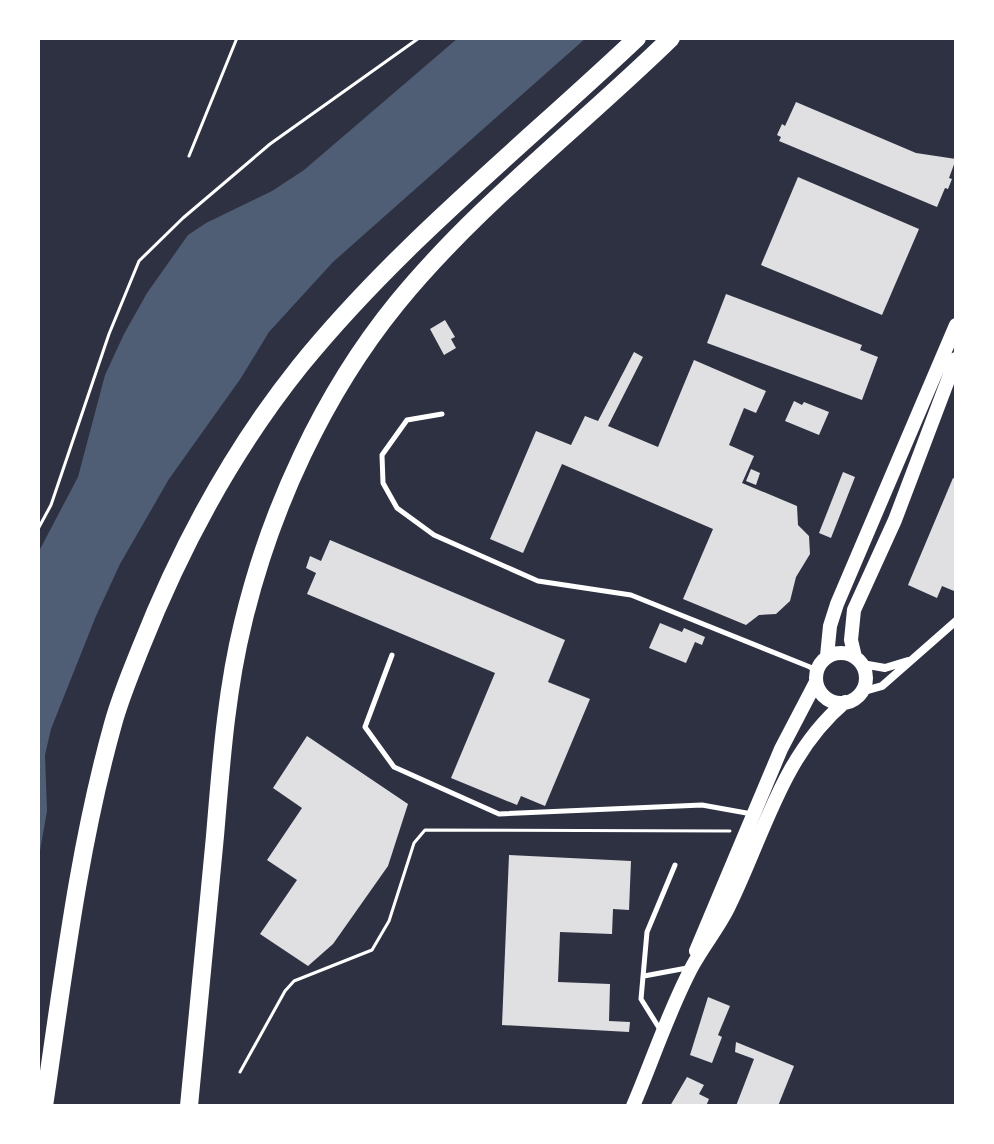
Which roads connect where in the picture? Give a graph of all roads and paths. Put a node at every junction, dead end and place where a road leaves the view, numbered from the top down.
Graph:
1 (237, 38) edge
2 (419, 38) edge
3 (637, 38) edge
4 (671, 38) edge
5 (189, 156) dead end
6 (956, 325) edge
7 (956, 359) edge
8 (442, 414) dead end
9 (38, 529) edge
10 (956, 621) edge
11 (392, 655) dead end
12 (827, 656) junction
13 (912, 659) junction
14 (858, 661) junction
15 (816, 677) junction
16 (861, 692) junction
17 (845, 702) junction
18 (753, 814) junction
19 (746, 831) junction
20 (675, 865) dead end
21 (692, 967) junction
22 (644, 976) junction
23 (663, 1035) junction
24 (240, 1072) dead end
25 (44, 1106) edge
26 (189, 1106) edge
27 (633, 1106) edge

1 - 5 path
2 - 9 path
3 - 25 highway
4 - 26 highway
6 - 12 street
7 - 14 street
8 - 15 lane
10 - 13 street
11 - 18 lane
12 - 14 street
12 - 15 street
13 - 14 street
13 - 16 street
14 - 16 street
15 - 17 street
15 - 18 street
16 - 17 street
17 - 21 street
18 - 19 street
19 - 21 street
19 - 24 path
20 - 22 lane
21 - 22 lane
21 - 23 street
22 - 23 lane
23 - 27 street

